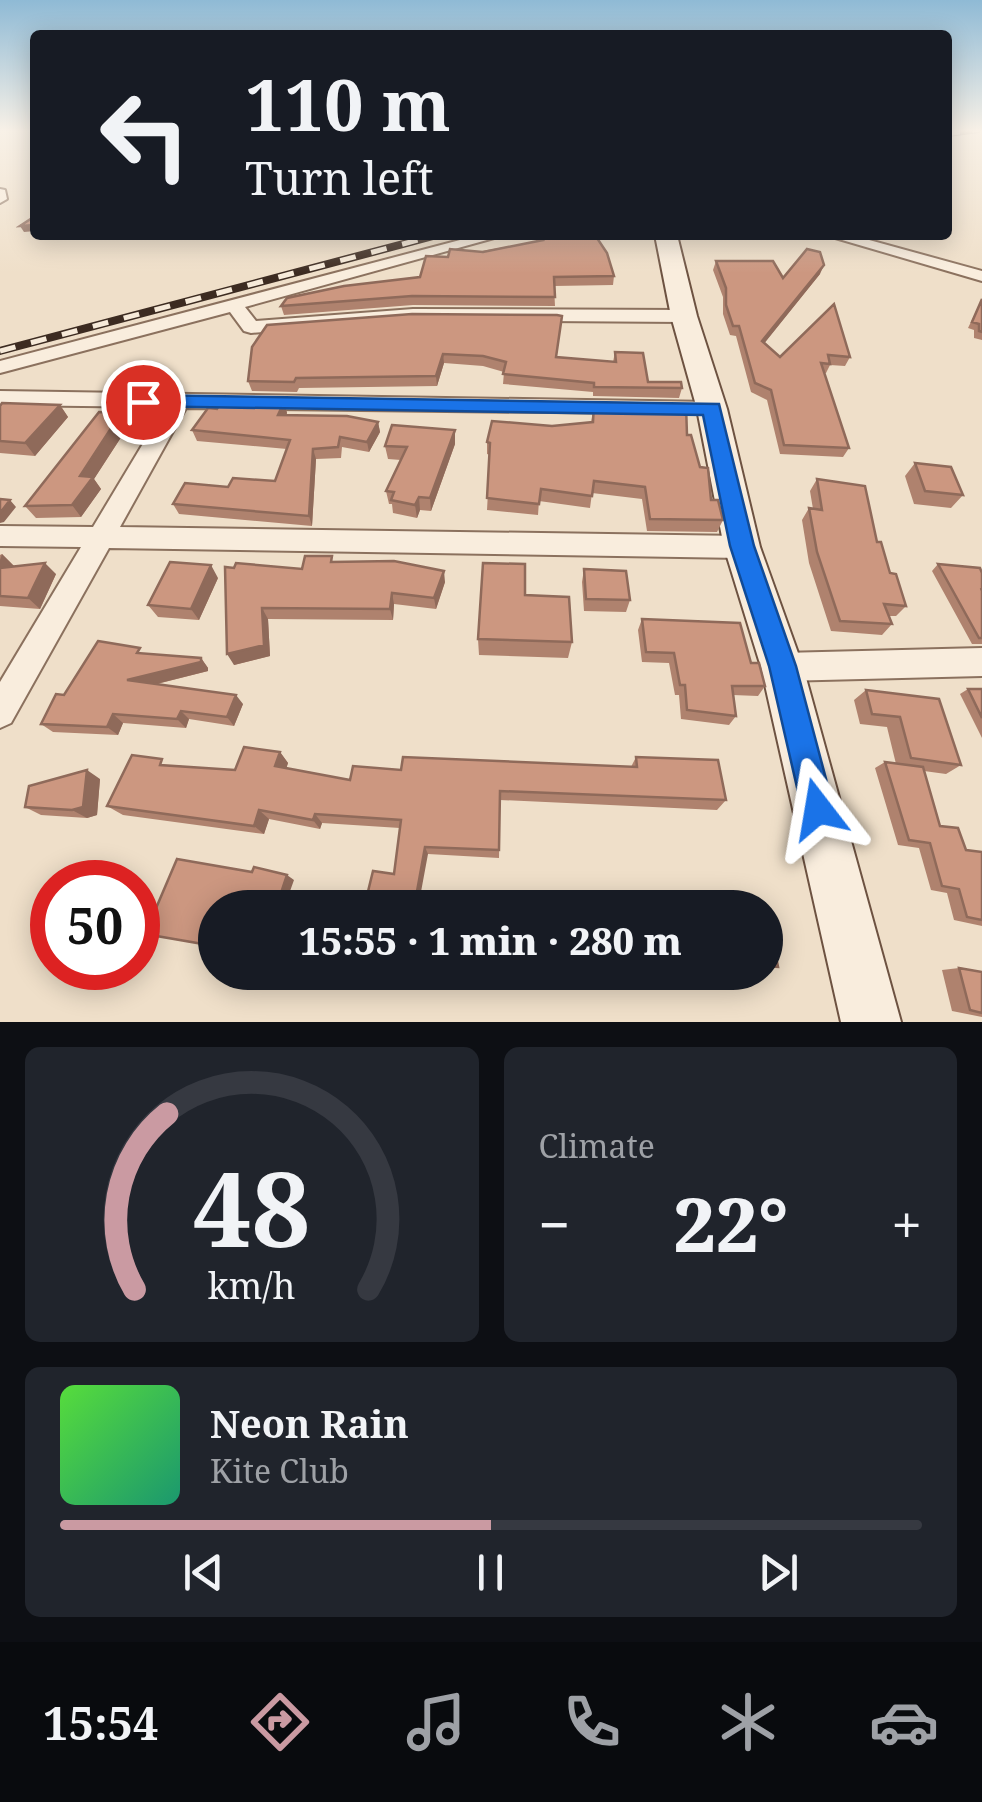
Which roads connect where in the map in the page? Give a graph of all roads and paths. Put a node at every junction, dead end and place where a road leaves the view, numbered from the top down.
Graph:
1 (479, 240) edge
2 (667, 240) edge
3 (851, 240) edge
4 (891, 252) junction
5 (982, 276) edge
6 (982, 293) edge
7 (234, 305) junction
8 (684, 316) junction
9 (0, 367) edge
10 (0, 398) edge
11 (179, 402) junction
12 (712, 409) junction
13 (102, 535) junction
14 (0, 536) edge
15 (742, 546) junction
16 (982, 662) edge
17 (782, 666) junction
18 (0, 712) edge
19 (872, 1022) edge

1 - 7 street
2 - 8 main road
3 - 4 street
4 - 5 street
4 - 6 street
7 - 8 street
7 - 9 street
8 - 12 main road
10 - 11 street
11 - 12 street
11 - 13 street
12 - 15 main road
13 - 14 street
13 - 15 street
13 - 18 street
15 - 17 main road
16 - 17 street
17 - 19 main road

